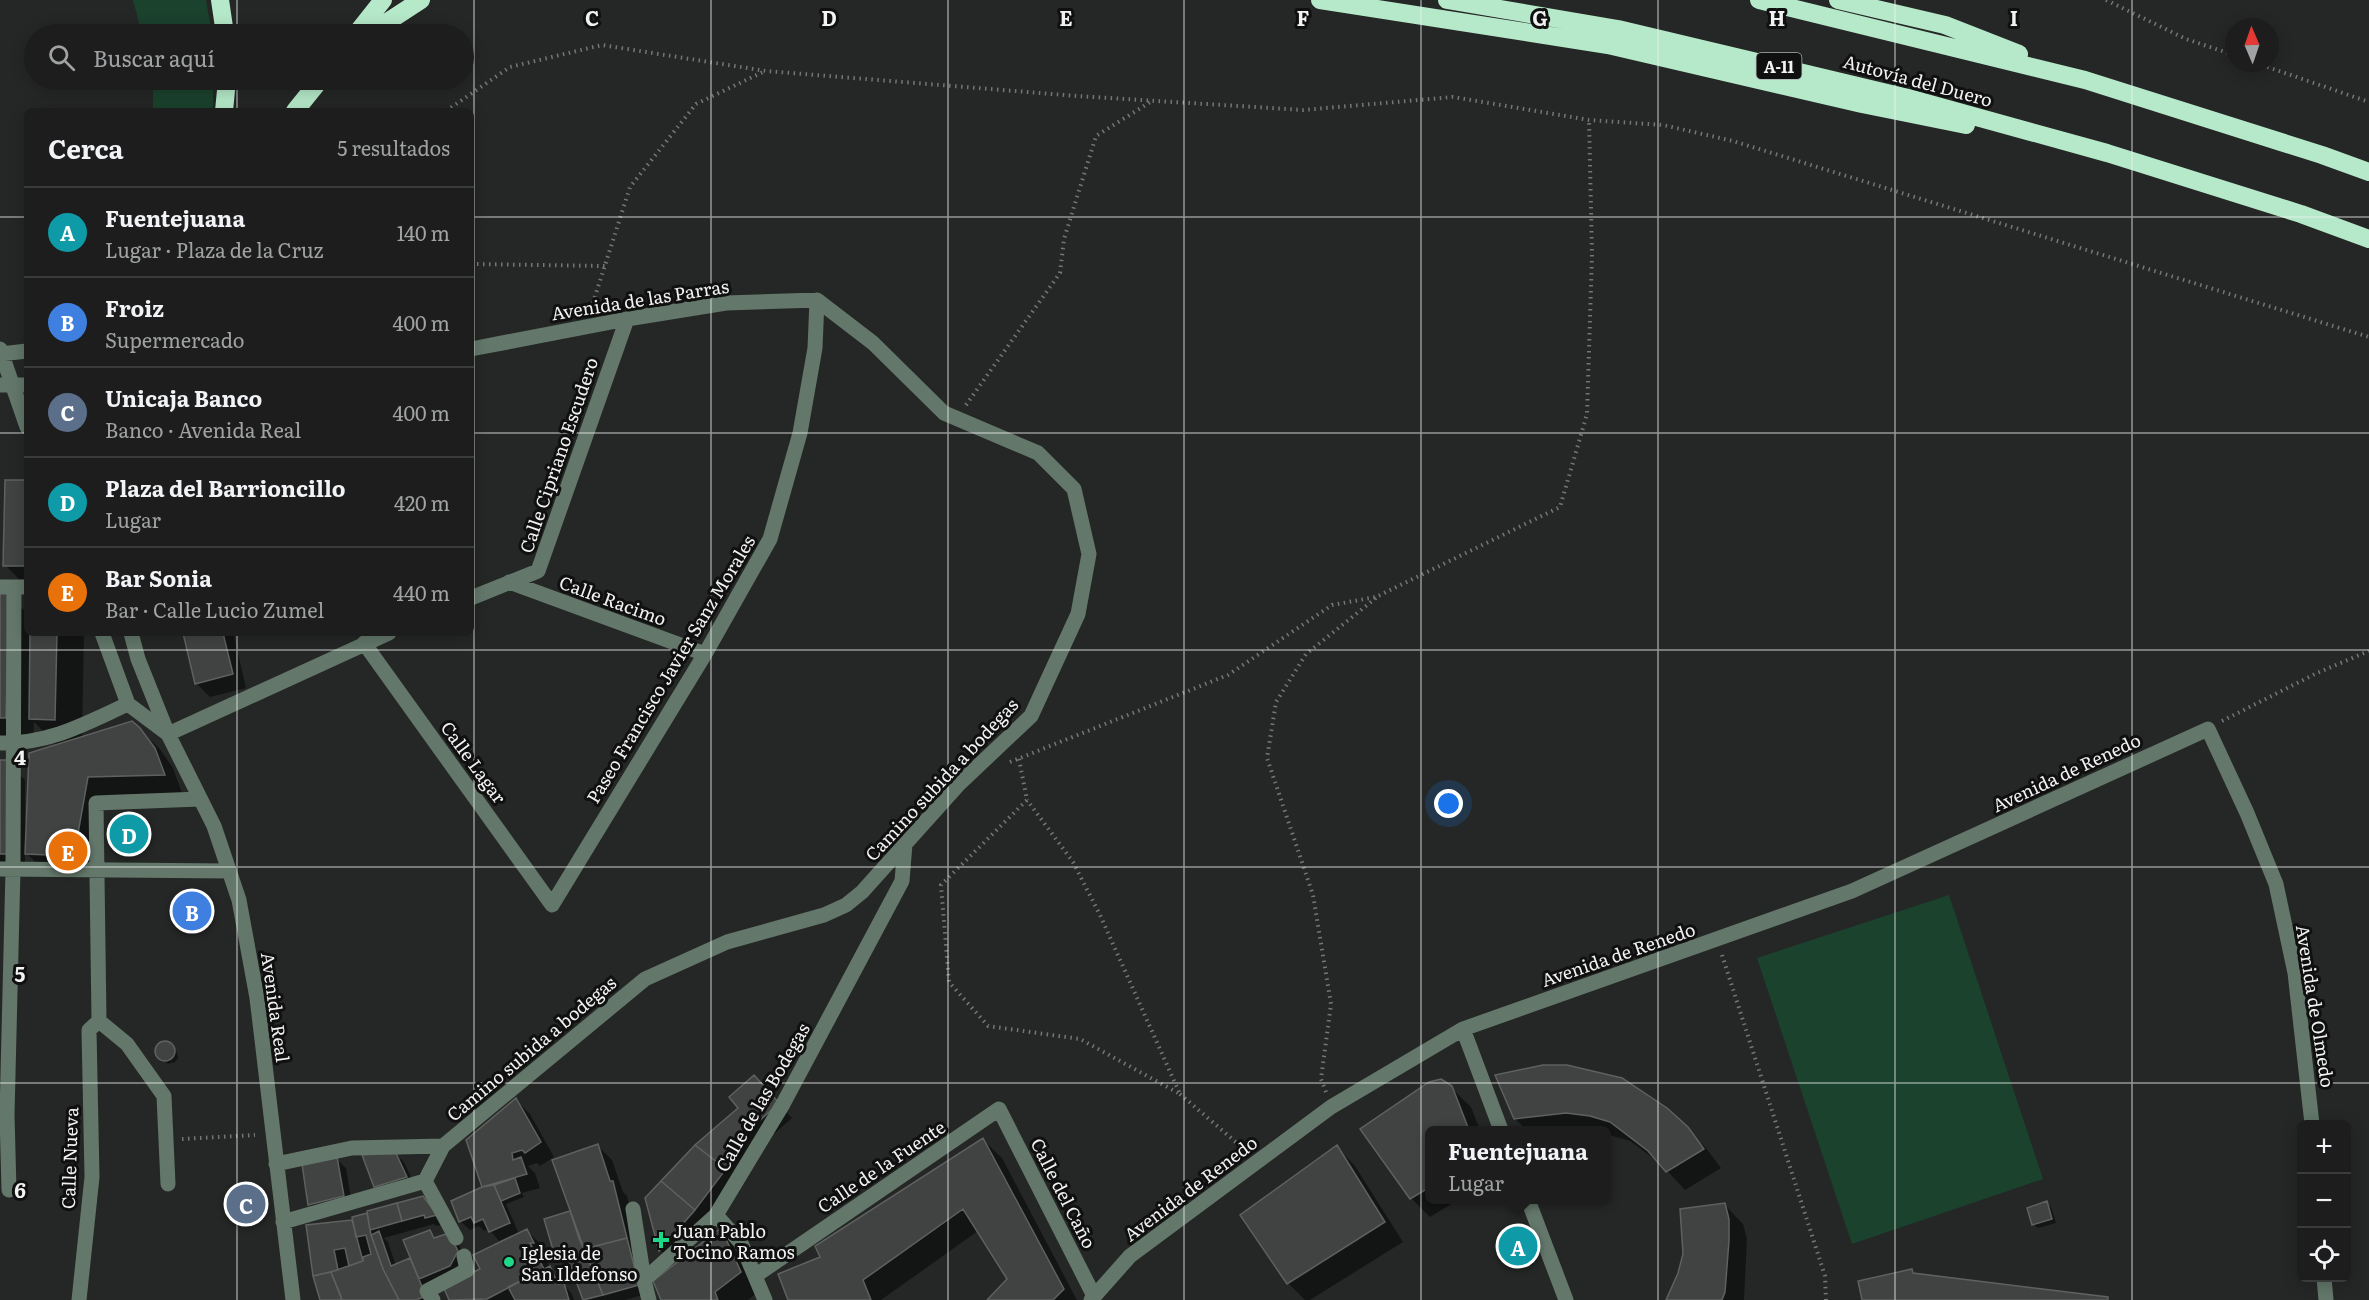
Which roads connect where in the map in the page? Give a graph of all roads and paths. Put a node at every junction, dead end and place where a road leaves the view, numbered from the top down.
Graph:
1 (220, 0) edge
2 (383, 0) edge
3 (422, 0) edge
4 (1320, 0) edge
5 (1447, 0) edge
6 (1759, 0) edge
7 (1838, 0) edge
8 (2106, 0) edge
9 (224, 24) edge
10 (364, 24) edge
11 (385, 24) edge
12 (2225, 52) edge
13 (766, 71) junction
14 (2279, 71) edge
15 (2085, 80) junction
16 (226, 90) edge
17 (312, 90) edge
18 (1153, 101) junction
19 (2369, 102) edge
20 (224, 108) edge
21 (297, 108) edge
22 (450, 108) edge
23 (1589, 120) junction
24 (2107, 153) junction
25 (2369, 172) edge
26 (2369, 239) edge
27 (474, 264) edge
28 (605, 266) junction
29 (817, 300) junction
30 (627, 319) junction
31 (585, 327) junction
32 (2369, 337) edge
33 (474, 348) edge
34 (24, 351) edge
35 (0, 352) edge
36 (13, 385) edge
37 (24, 418) edge
38 (956, 418) junction
39 (509, 582) junction
40 (14, 587) edge
41 (474, 597) edge
42 (1376, 597) junction
43 (103, 636) edge
44 (132, 636) edge
45 (369, 639) edge
46 (2369, 651) edge
47 (705, 654) junction
48 (128, 704) junction
49 (2208, 729) junction
50 (168, 734) junction
51 (7, 743) edge
52 (1019, 759) junction
53 (1000, 766) dead end
54 (200, 799) junction
55 (1027, 800) junction
56 (905, 844) junction
57 (7, 869) edge
58 (95, 870) junction
59 (229, 871) junction
60 (552, 905) joint
61 (1717, 940) junction
62 (6, 999) edge
63 (99, 1021) junction
64 (1463, 1029) junction
65 (1180, 1094) junction
66 (1331, 1107) junction
67 (999, 1109) joint
68 (3, 1115) edge
69 (2311, 1120) edge
70 (1499, 1126) edge
71 (273, 1134) junction
72 (166, 1140) junction
73 (443, 1146) junction
74 (1257, 1161) junction
75 (276, 1164) junction
76 (425, 1181) junction
77 (168, 1184) dead end
78 (9, 1190) dead end
79 (1530, 1204) edge
80 (633, 1209) dead end
81 (716, 1215) junction
82 (283, 1222) junction
83 (456, 1238) dead end
84 (464, 1256) dead end
85 (754, 1276) junction
86 (644, 1280) junction
87 (2324, 1282) edge
88 (1093, 1298) edge
89 (79, 1300) edge
90 (293, 1300) edge
91 (433, 1300) edge
92 (649, 1300) edge
93 (765, 1300) edge
94 (1566, 1300) edge
95 (1826, 1300) edge
96 (2326, 1300) edge

1 - 9 highway
2 - 10 highway
3 - 11 highway
4 - 24 highway
5 - 24 highway, Autovía del Duero / A-11
6 - 15 highway
7 - 15 highway
8 - 12 path
13 - 18 path
13 - 22 path
13 - 28 path
14 - 19 path
15 - 25 highway
16 - 20 highway
17 - 21 highway
18 - 23 path
18 - 38 path
23 - 32 path
23 - 42 path
24 - 26 highway, Autovía del Duero / A-11
27 - 28 path
28 - 31 path
29 - 30 street, Avenida de las Parras
29 - 38 street, Camino subida a bodegas
29 - 47 street, Paseo Francisco Javier Sanz Morales
30 - 31 street, Avenida de las Parras
30 - 39 street, Calle Cipriano Escudero
31 - 33 street, Avenida de las Parras
34 - 35 street
35 - 36 street
36 - 37 street
38 - 56 street, Camino subida a bodegas
39 - 41 street, Calle Cipriano Escudero
39 - 47 street, Calle Racimo
40 - 51 street
42 - 52 path
42 - 66 path
43 - 48 street
44 - 50 street, Avenida Real
45 - 50 street
45 - 60 street, Calle Lagar
46 - 49 path
47 - 60 street, Paseo Francisco Javier Sanz Morales
48 - 50 street
48 - 51 street
49 - 61 street, Avenida de Renedo
49 - 69 street, Avenida de Olmedo
50 - 54 street, Avenida Real
51 - 57 street
52 - 53 path
52 - 55 path
54 - 58 street
54 - 59 street, Avenida Real
55 - 65 path
55 - 65 path
56 - 73 street, Camino subida a bodegas
56 - 81 street, Calle de las Bodegas
57 - 58 street
57 - 62 street
58 - 59 street
58 - 63 street
59 - 71 street, Avenida Real
61 - 64 street, Avenida de Renedo
61 - 95 path
62 - 68 street
63 - 72 street
63 - 89 street, Calle Nueva
64 - 66 street, Avenida de Renedo
64 - 70 street
65 - 74 path
66 - 74 street, Avenida de Renedo
67 - 85 street, Calle de la Fuente
67 - 88 street, Calle del Caño
68 - 78 street
71 - 72 path
71 - 75 street, Avenida Real
72 - 77 street
73 - 75 street
73 - 76 street
74 - 88 street, Avenida de Renedo
75 - 82 street, Avenida Real
76 - 82 street
76 - 83 street
79 - 94 street
80 - 86 street
81 - 85 street
81 - 86 street, Calle de las Bodegas
82 - 90 street, Avenida Real
84 - 91 street
85 - 93 street
86 - 92 street
87 - 96 street

